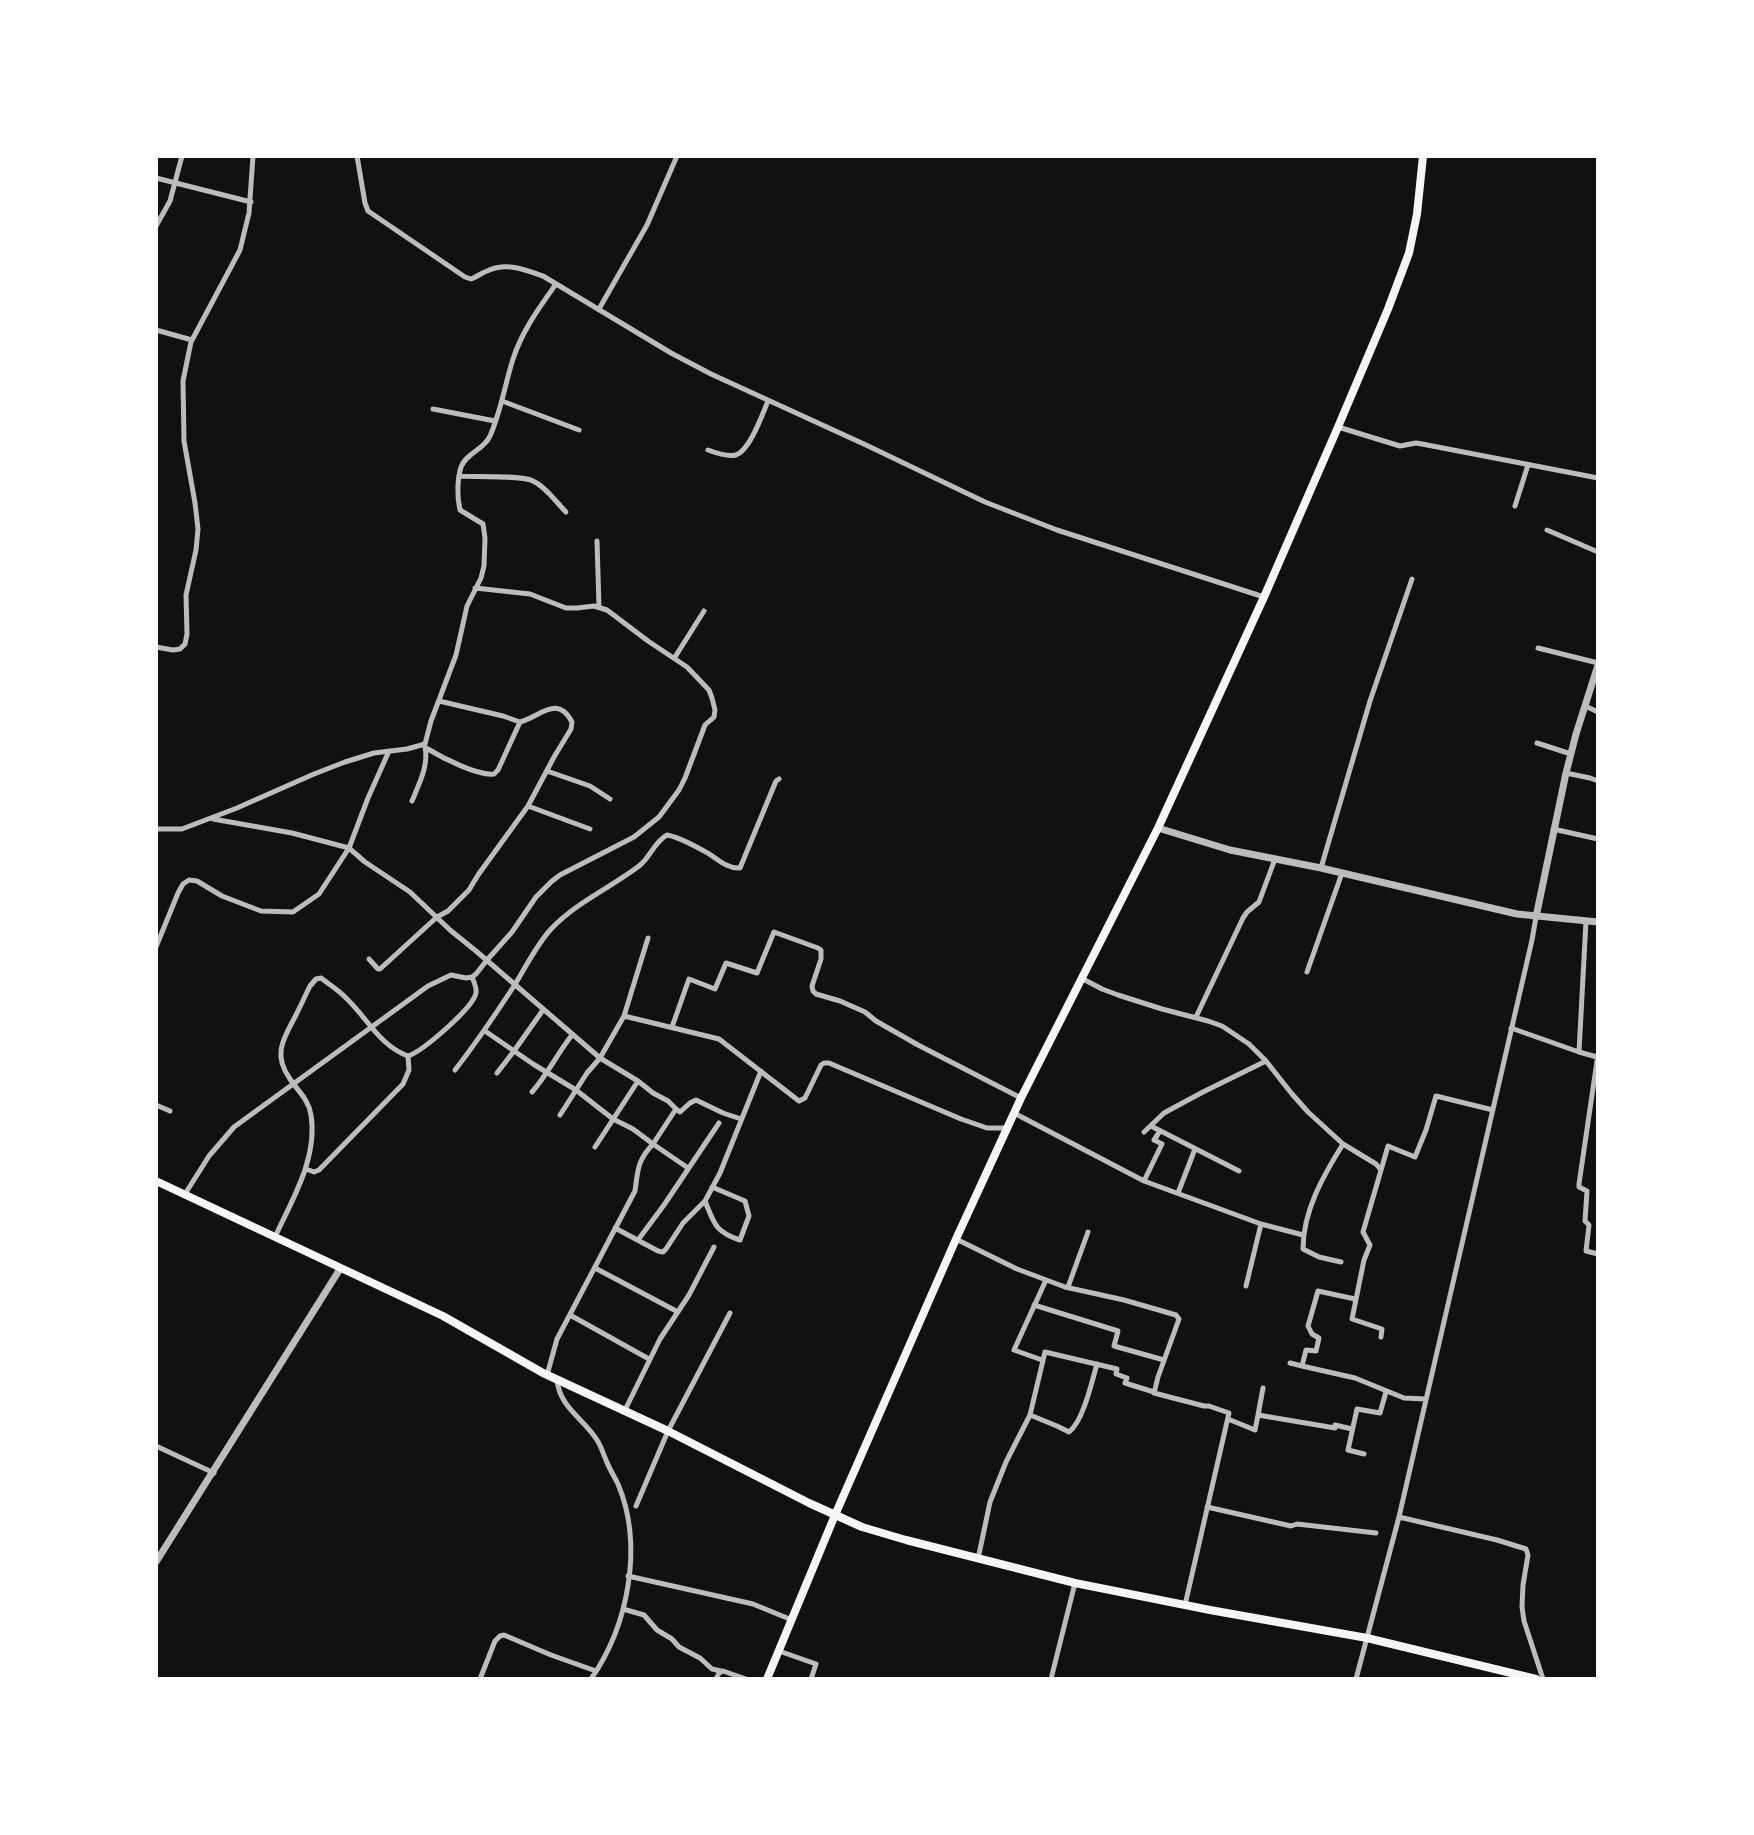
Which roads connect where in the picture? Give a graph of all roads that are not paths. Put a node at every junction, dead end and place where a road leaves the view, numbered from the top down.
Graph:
1 (182, 156) edge
2 (253, 156) edge
3 (357, 156) edge
4 (677, 156) edge
5 (1423, 156) edge
6 (156, 178) edge
7 (176, 183) junction
8 (251, 202) junction
9 (156, 226) edge
10 (556, 284) junction
11 (599, 309) junction
12 (156, 330) edge
13 (192, 340) junction
14 (502, 401) junction
15 (768, 401) junction
16 (433, 409) dead end
17 (495, 421) junction
18 (1338, 427) junction
19 (579, 430) dead end
20 (708, 450) dead end
21 (1528, 465) junction
22 (459, 476) junction
23 (1598, 478) edge
24 (1515, 506) dead end
25 (566, 512) dead end
26 (1547, 530) dead end
27 (597, 541) dead end
28 (1598, 552) edge
29 (1412, 579) dead end
30 (475, 589) junction
31 (1264, 597) junction
32 (599, 607) junction
33 (704, 611) dead end
34 (156, 647) edge
35 (1538, 648) dead end
36 (674, 657) junction
37 (1598, 664) edge
38 (439, 701) junction
39 (1585, 706) junction
40 (1598, 712) edge
41 (520, 722) junction
42 (1537, 743) dead end
43 (424, 747) junction
44 (389, 751) junction
45 (1571, 754) junction
46 (547, 771) junction
47 (1566, 773) junction
48 (779, 779) dead end
49 (1598, 781) edge
50 (610, 799) dead end
51 (412, 801) dead end
52 (528, 806) junction
53 (210, 818) junction
54 (1158, 828) junction
55 (156, 829) edge
56 (590, 829) dead end
57 (1553, 829) junction
58 (1598, 839) edge
59 (349, 848) junction
60 (1275, 859) junction
61 (1321, 868) junction
62 (1342, 873) junction
63 (1536, 917) junction
64 (437, 918) junction
65 (1586, 921) junction
66 (1598, 922) edge
67 (648, 938) dead end
68 (156, 947) edge
69 (369, 959) dead end
70 (487, 960) junction
71 (1307, 972) dead end
72 (472, 977) junction
73 (1083, 979) junction
74 (515, 984) junction
75 (543, 1010) junction
76 (624, 1016) junction
77 (1196, 1017) junction
78 (672, 1027) junction
79 (372, 1028) junction
80 (1511, 1028) junction
81 (485, 1031) junction
82 (572, 1035) junction
83 (514, 1051) junction
84 (1579, 1052) junction
85 (1598, 1055) edge
86 (408, 1056) junction
87 (600, 1058) junction
88 (1266, 1061) junction
89 (455, 1070) dead end
90 (761, 1071) junction
91 (497, 1073) dead end
92 (548, 1073) junction
93 (638, 1081) junction
94 (294, 1085) junction
95 (576, 1090) junction
96 (532, 1092) dead end
97 (1021, 1098) junction
98 (156, 1105) edge
99 (676, 1109) junction
100 (1493, 1110) junction
101 (170, 1111) dead end
102 (1013, 1114) junction
103 (560, 1115) dead end
104 (614, 1119) junction
105 (741, 1119) junction
106 (719, 1123) dead end
107 (1150, 1126) junction
108 (1007, 1128) junction
109 (1160, 1131) junction
110 (1144, 1132) dead end
111 (653, 1144) junction
112 (1342, 1144) junction
113 (595, 1147) dead end
114 (1195, 1149) junction
115 (688, 1168) junction
116 (306, 1169) junction
117 (1239, 1171) dead end
118 (1381, 1171) junction
119 (156, 1181) edge
120 (1144, 1181) junction
121 (712, 1187) junction
122 (1178, 1193) junction
123 (185, 1194) junction
124 (705, 1201) junction
125 (1261, 1224) junction
126 (615, 1228) junction
127 (1088, 1231) dead end
128 (1303, 1234) junction
129 (275, 1237) junction
130 (956, 1239) junction
131 (638, 1240) junction
132 (715, 1247) dead end
133 (1598, 1254) edge
134 (1341, 1262) dead end
135 (595, 1268) junction
136 (340, 1269) junction
137 (1046, 1280) junction
138 (1246, 1286) dead end
139 (1068, 1287) junction
140 (1355, 1299) junction
141 (1034, 1305) junction
142 (678, 1312) junction
143 (730, 1313) dead end
144 (570, 1315) junction
145 (1381, 1336) dead end
146 (649, 1359) junction
147 (1042, 1360) junction
148 (1164, 1360) junction
149 (1290, 1363) dead end
150 (1097, 1364) junction
151 (1302, 1366) junction
152 (547, 1375) junction
153 (557, 1379) junction
154 (1264, 1388) dead end
155 (1154, 1392) junction
156 (1386, 1392) junction
157 (1426, 1399) junction
158 (625, 1410) junction
159 (1030, 1415) junction
160 (1258, 1415) junction
161 (1228, 1419) junction
162 (1352, 1429) junction
163 (668, 1431) junction
164 (156, 1446) edge
165 (1364, 1454) dead end
166 (214, 1473) junction
167 (636, 1507) dead end
168 (1207, 1507) junction
169 (835, 1514) junction
170 (1399, 1517) junction
171 (1376, 1532) dead end
172 (978, 1559) junction
173 (156, 1562) edge
174 (628, 1576) junction
175 (1075, 1583) junction
176 (1185, 1605) junction
177 (623, 1609) junction
178 (792, 1620) junction
179 (1367, 1639) junction
180 (779, 1651) junction
181 (596, 1671) junction
182 (721, 1671) junction
183 (480, 1679) edge
184 (591, 1679) edge
185 (716, 1679) edge
186 (746, 1679) edge
187 (767, 1679) edge
188 (811, 1679) edge
189 (1051, 1679) edge
190 (1356, 1679) edge
191 (1532, 1679) edge
192 (1543, 1679) edge

1 - 7 street
2 - 8 street
3 - 10 street
4 - 11 street
5 - 18 main road
6 - 7 street
7 - 8 street
7 - 9 street
8 - 13 street
10 - 11 street
10 - 14 street
11 - 15 street
12 - 13 street
13 - 34 street
14 - 17 street
14 - 19 street
15 - 20 street
15 - 31 street
16 - 17 street
17 - 22 street
18 - 21 street
18 - 31 main road
21 - 23 street
21 - 24 street
22 - 25 street
22 - 30 street
26 - 28 street
27 - 32 street
29 - 61 street
30 - 32 street
30 - 38 street
31 - 54 main road
32 - 36 street
33 - 36 street
35 - 37 street
36 - 70 street
37 - 39 street
38 - 41 street
38 - 43 street
39 - 40 street
39 - 45 street
41 - 43 street
41 - 46 street
42 - 45 street
43 - 44 street
43 - 51 street
44 - 53 street
44 - 59 street
45 - 47 street
46 - 50 street
46 - 52 street
47 - 49 street
47 - 57 street
48 - 74 street
52 - 56 street
52 - 64 street
53 - 55 street
53 - 59 street
54 - 60 street
54 - 73 main road
57 - 58 street
57 - 63 street
59 - 64 street
59 - 68 street
60 - 61 street
60 - 77 street
61 - 62 street
62 - 63 street
62 - 71 street
63 - 65 street
63 - 80 street
64 - 69 street
64 - 70 street
65 - 66 street
65 - 84 street
67 - 76 street
70 - 72 street
70 - 74 street
72 - 79 street
72 - 86 street
73 - 77 street
73 - 97 main road
74 - 75 street
74 - 81 street
75 - 82 street
75 - 83 street
76 - 78 street
76 - 87 street
77 - 88 street
78 - 90 street
78 - 97 street
79 - 86 street
79 - 94 street
79 - 94 street
80 - 84 street
80 - 100 street
81 - 83 street
81 - 89 street
82 - 87 street
82 - 92 street
83 - 91 street
83 - 92 street
84 - 85 street
85 - 133 street
86 - 116 street
87 - 93 street
87 - 95 street
88 - 107 street
88 - 112 street
90 - 105 street
90 - 108 street
92 - 95 street
92 - 96 street
93 - 99 street
93 - 104 street
94 - 116 street
94 - 123 street
95 - 103 street
95 - 104 street
97 - 102 main road
98 - 101 street
99 - 105 street
99 - 111 street
100 - 118 street
100 - 157 street
102 - 108 main road
102 - 120 street
104 - 111 street
104 - 113 street
105 - 121 street
106 - 115 street
107 - 109 street
107 - 110 street
108 - 130 main road
109 - 114 street
109 - 120 street
111 - 115 street
111 - 126 street
112 - 118 street
112 - 128 street
114 - 117 street
114 - 122 street
115 - 131 street
116 - 129 street
118 - 140 street
119 - 123 main road
120 - 122 street
121 - 124 street
121 - 124 street
122 - 125 street
123 - 129 main road
124 - 131 street
125 - 128 street
125 - 138 street
126 - 131 street
126 - 135 street
127 - 139 street
128 - 134 street
129 - 136 main road
130 - 137 street
130 - 169 main road
132 - 142 street
135 - 142 street
135 - 144 street
136 - 152 main road
136 - 166 street
137 - 139 street
137 - 141 street
139 - 148 street
140 - 145 street
140 - 151 street
141 - 147 street
141 - 148 street
142 - 146 street
143 - 163 street
144 - 146 street
144 - 152 street
146 - 158 street
147 - 150 street
147 - 159 street
148 - 155 street
149 - 151 street
150 - 155 street
150 - 159 street
151 - 156 street
152 - 153 main road
153 - 158 main road
153 - 174 street
154 - 160 street
155 - 161 street
156 - 157 street
156 - 162 street
157 - 170 street
158 - 163 main road
159 - 172 street
160 - 161 street
160 - 162 street
161 - 168 street
162 - 165 street
163 - 167 street
163 - 169 main road
164 - 166 street
166 - 173 street
168 - 171 street
168 - 176 street
169 - 172 main road
169 - 178 main road
170 - 179 street
170 - 192 street
172 - 175 main road
174 - 177 street
174 - 178 street
175 - 176 main road
175 - 189 street
176 - 179 main road
177 - 181 street
177 - 182 street
178 - 180 main road
179 - 190 street
179 - 191 main road
180 - 187 main road
180 - 188 street
181 - 183 street
181 - 184 street
182 - 185 street
182 - 186 street

